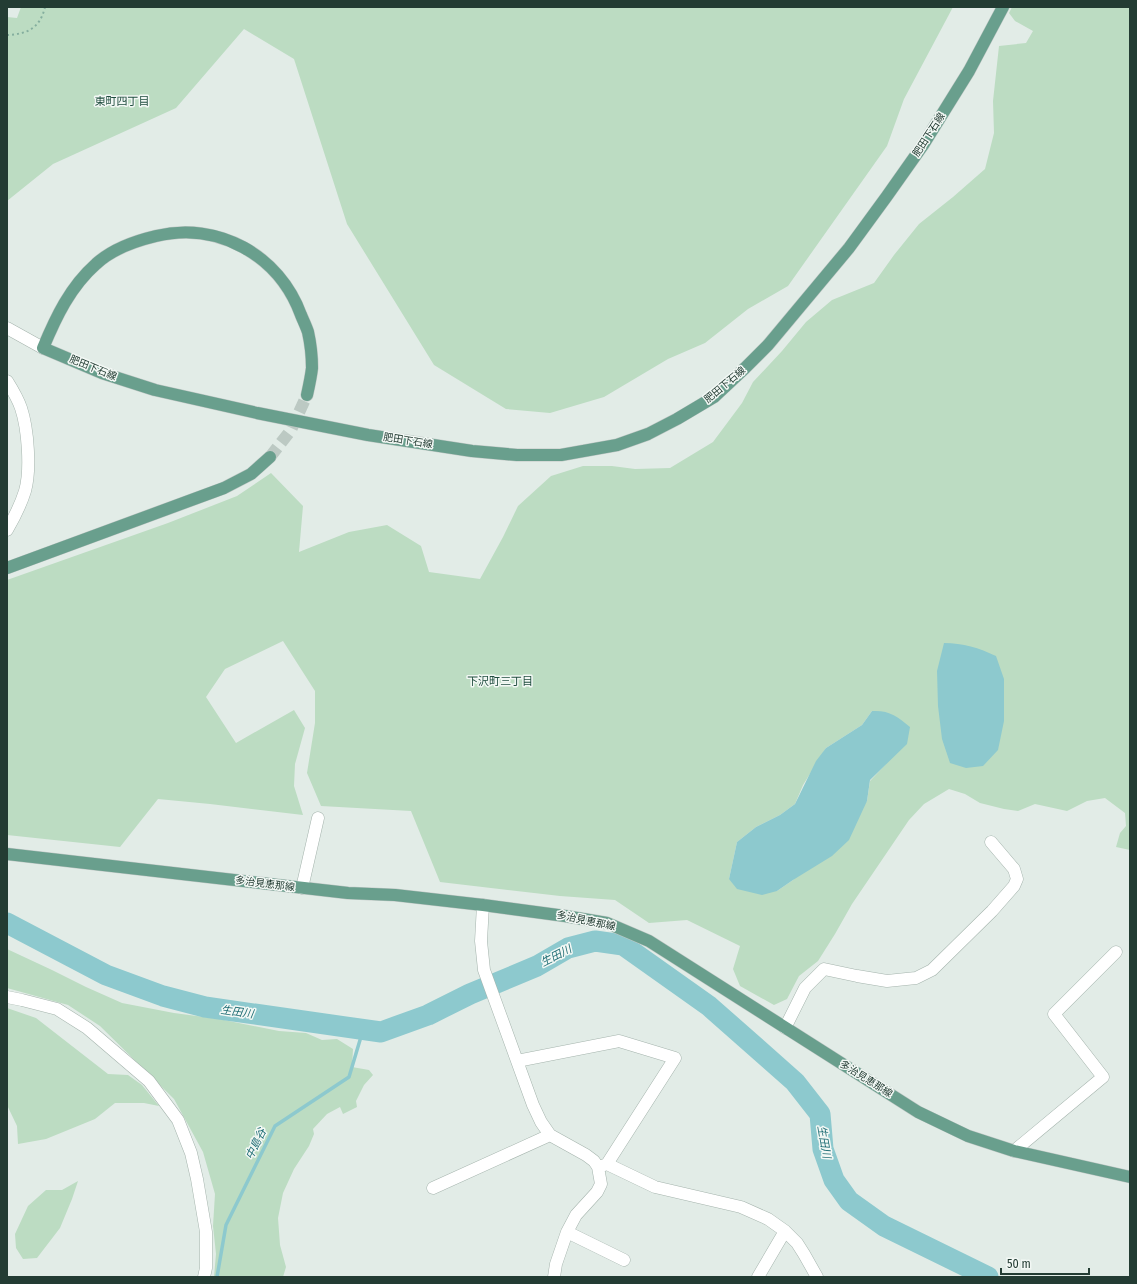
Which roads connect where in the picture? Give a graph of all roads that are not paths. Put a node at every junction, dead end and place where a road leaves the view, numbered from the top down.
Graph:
1 (1003, 7) edge
2 (7, 328) edge
3 (43, 348) junction
4 (7, 381) edge
5 (307, 395) tunnel mouth
6 (270, 457) tunnel mouth
7 (7, 530) edge
8 (7, 568) edge
9 (318, 818) dead end
10 (991, 842) dead end
11 (7, 854) edge
12 (302, 888) junction
13 (483, 905) junction
14 (1116, 952) dead end
15 (7, 997) edge
16 (785, 1028) junction
17 (517, 1061) junction
18 (550, 1135) junction
19 (1014, 1151) junction
20 (602, 1166) junction
21 (1130, 1177) edge
22 (433, 1188) dead end
23 (785, 1231) junction
24 (567, 1232) junction
25 (624, 1260) dead end
26 (204, 1277) edge
27 (554, 1277) edge
28 (758, 1277) edge
29 (817, 1277) edge

1 - 3 main road, 肥田下石線
2 - 3 street
3 - 5 main road
4 - 7 street
6 - 8 main road
9 - 12 street
10 - 16 street
11 - 12 main road, 多治見恵那線
12 - 13 main road, 多治見恵那線
13 - 16 main road, 多治見恵那線
13 - 17 street
14 - 19 street
15 - 26 street
16 - 19 main road, 多治見恵那線
17 - 18 street
17 - 20 street
18 - 20 street
18 - 22 street
19 - 21 main road, 多治見恵那線
20 - 23 street
20 - 24 street
23 - 28 street
23 - 29 street
24 - 25 street
24 - 27 street

